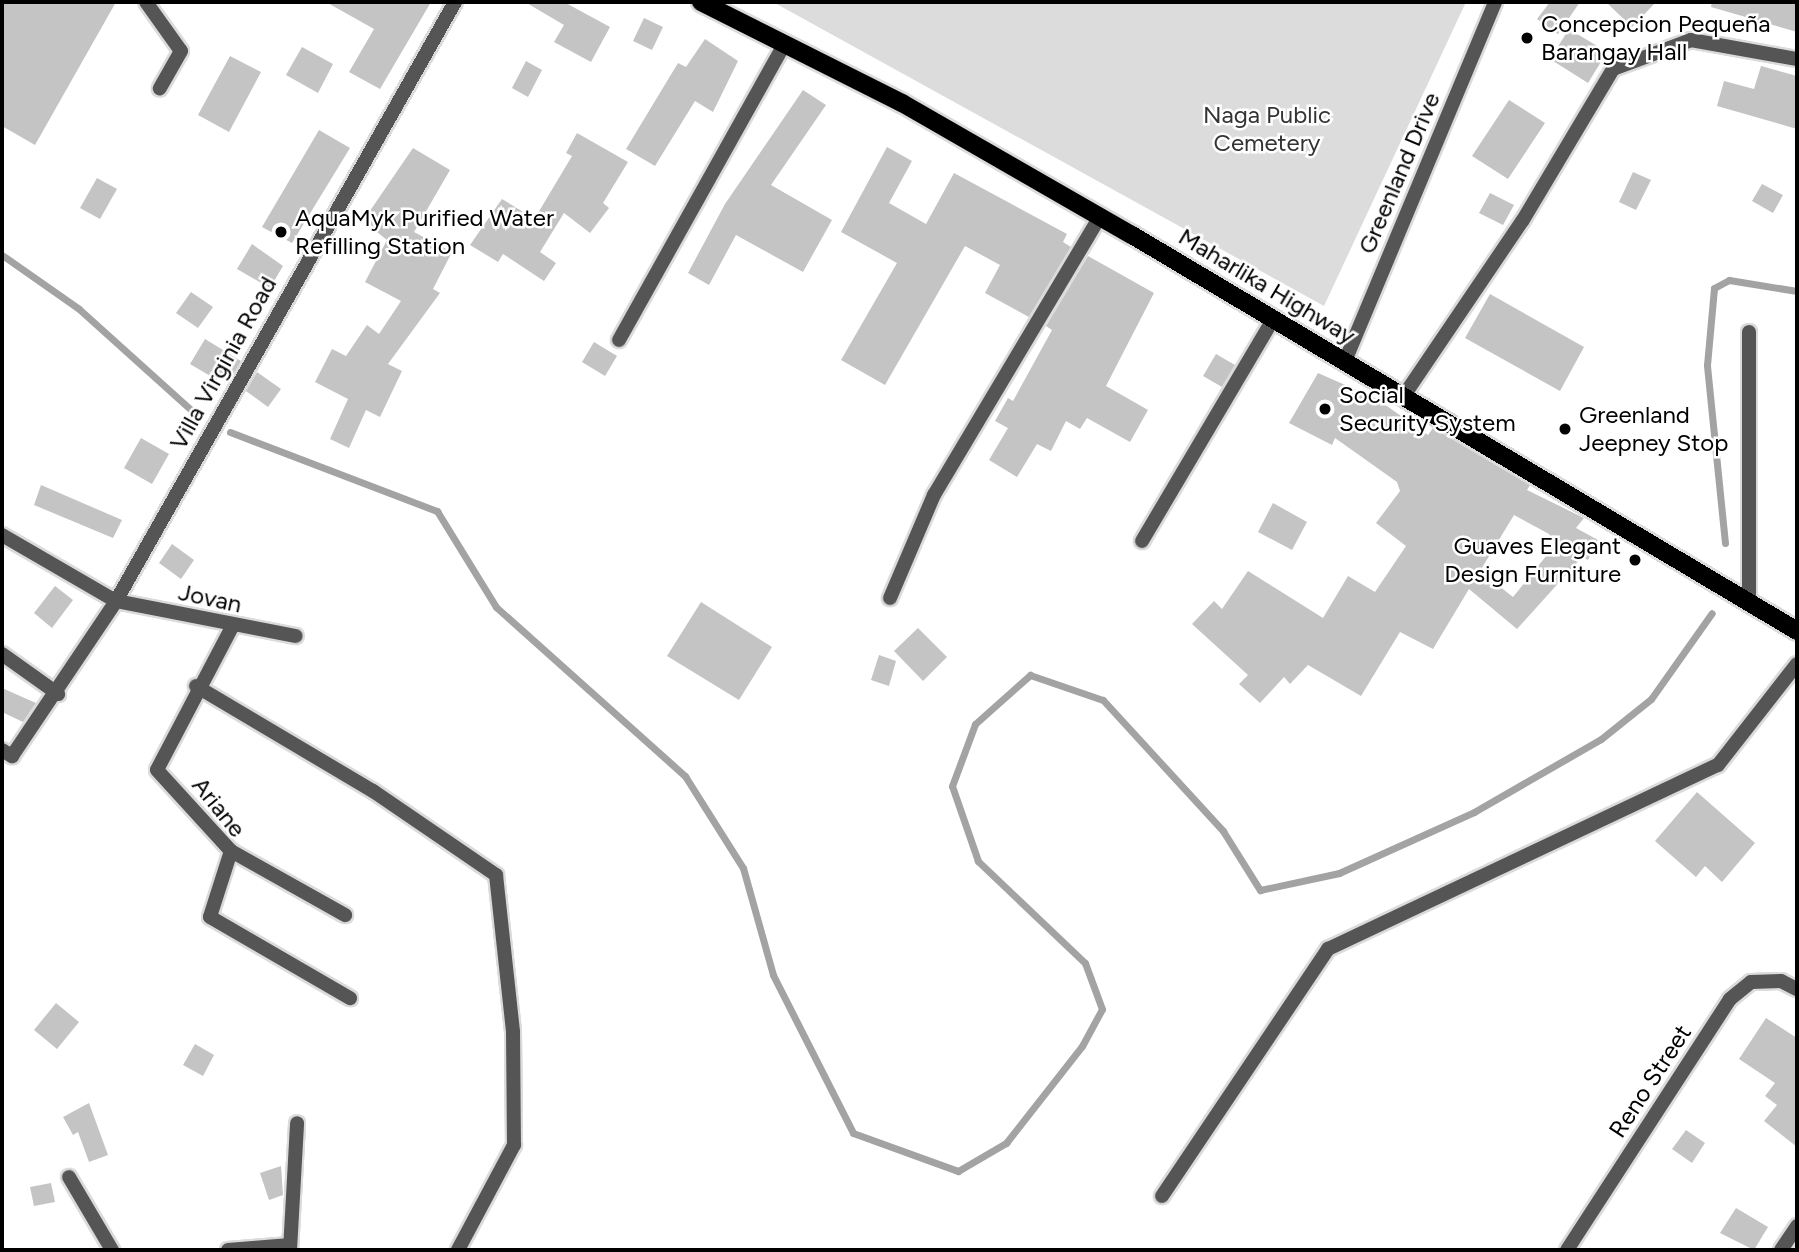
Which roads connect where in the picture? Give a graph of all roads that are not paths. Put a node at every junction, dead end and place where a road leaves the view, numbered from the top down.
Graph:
1 (146, 2) edge
2 (455, 2) edge
3 (701, 2) edge
4 (1495, 2) edge
5 (783, 46) junction
6 (1797, 59) edge
7 (160, 88) dead end
8 (1100, 217) junction
9 (1274, 318) junction
10 (1749, 332) dead end
11 (620, 340) dead end
12 (1345, 361) junction
13 (1405, 394) junction
14 (2, 535) edge
15 (1142, 541) dead end
16 (1749, 596) junction
17 (890, 598) dead end
18 (116, 601) junction
19 (232, 627) junction
20 (1797, 631) edge
21 (296, 636) dead end
22 (2, 654) edge
23 (1797, 664) edge
24 (197, 686) junction
25 (58, 694) junction
26 (2, 750) edge
27 (232, 851) junction
28 (345, 915) dead end
29 (1797, 989) edge
30 (350, 998) dead end
31 (297, 1123) dead end
32 (69, 1177) dead end
33 (1162, 1196) dead end
34 (1797, 1226) edge
35 (290, 1248) edge
36 (112, 1250) edge
37 (228, 1250) edge
38 (458, 1250) edge
39 (1567, 1250) edge
40 (1781, 1250) edge

1 - 7 street
2 - 18 street, Villa Virginia Road
3 - 5 main road, Maharlika Highway
4 - 12 street, Greenland Drive
5 - 8 main road, Maharlika Highway
5 - 11 street
6 - 13 street
8 - 9 main road, Maharlika Highway
8 - 17 street
9 - 12 main road, Maharlika Highway
9 - 15 street
10 - 16 street
12 - 13 main road, Maharlika Highway
13 - 16 main road, Maharlika Highway
14 - 18 street, Jovan
16 - 20 main road, Maharlika Highway
18 - 19 street, Jovan
18 - 25 street, Villa Virginia Road
19 - 21 street, Jovan
19 - 24 street, Ariane
22 - 25 street
23 - 33 street
24 - 27 street, Ariane
24 - 38 street
25 - 26 street, Villa Virginia Road
27 - 28 street
27 - 30 street, Ariane
29 - 39 street, Reno Street
31 - 35 street
32 - 36 street
34 - 40 street
35 - 37 street

